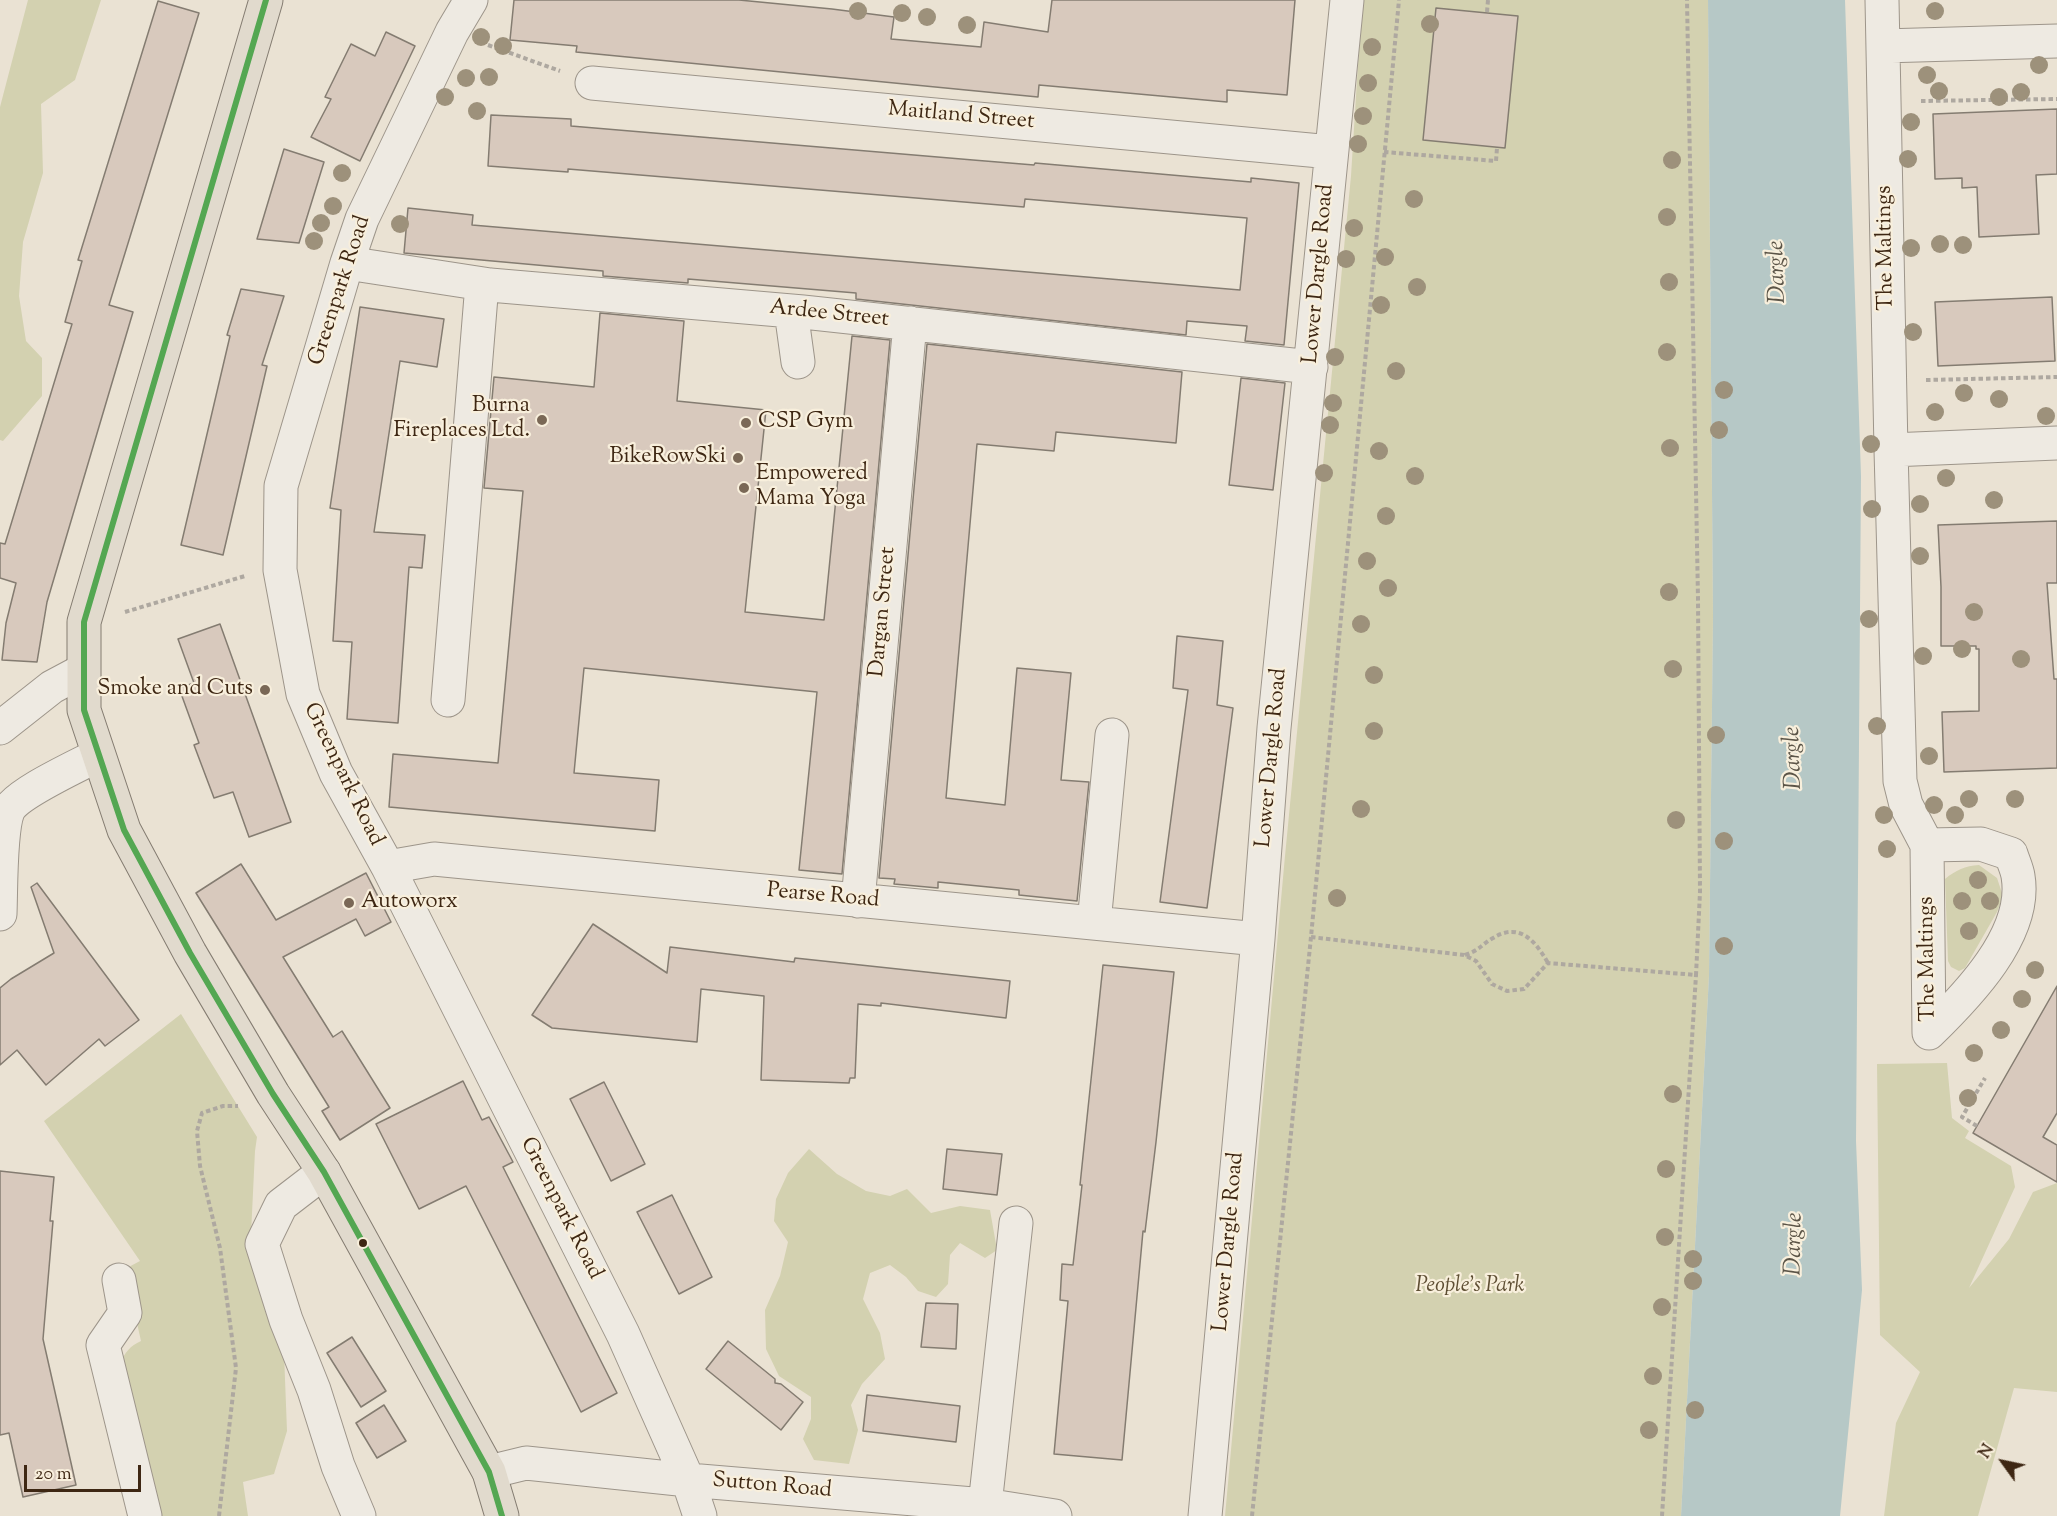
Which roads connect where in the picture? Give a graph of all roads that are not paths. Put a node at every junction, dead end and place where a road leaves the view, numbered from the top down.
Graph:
1 (266, 0) edge
2 (471, 0) edge
3 (1347, 0) edge
4 (1882, 0) edge
5 (2057, 41) edge
6 (1883, 46) junction
7 (592, 83) road end
8 (1331, 152) junction
9 (346, 263) junction
10 (482, 284) junction
11 (791, 311) junction
12 (910, 323) junction
13 (798, 362) dead end
14 (1311, 367) junction
15 (2057, 443) edge
16 (1890, 450) junction
17 (82, 671) junction
18 (448, 700) dead end
19 (0, 728) edge
20 (1112, 735) dead end
21 (98, 754) junction
22 (1927, 845) junction
23 (388, 867) junction
24 (858, 901) junction
25 (0, 914) edge
26 (1094, 923) junction
27 (1258, 939) junction
28 (324, 1172) junction
29 (1016, 1223) dead end
30 (119, 1280) dead end
31 (489, 1472) junction
32 (688, 1480) junction
33 (985, 1505) junction
34 (145, 1516) edge
35 (359, 1516) edge
36 (502, 1516) edge
37 (700, 1516) edge
38 (1055, 1516) edge
39 (1205, 1516) edge

1 - 17 main road
2 - 9 street, Greenpark Road
3 - 8 street, Lower Dargle Road
4 - 6 street, The Maltings
5 - 6 street
6 - 16 street, The Maltings
7 - 8 street, Maitland Street
8 - 14 street, Lower Dargle Road
9 - 10 street, Ardee Street
9 - 23 street, Greenpark Road
10 - 11 street, Ardee Street
10 - 18 street
11 - 12 street, Ardee Street
11 - 13 street
12 - 14 street, Ardee Street
12 - 24 street, Dargan Street
14 - 27 street, Lower Dargle Road
15 - 16 street
16 - 22 street, The Maltings
17 - 19 street
17 - 21 main road
20 - 26 street
21 - 25 street
21 - 28 main road
22 - 22 street, The Maltings
23 - 24 street, Pearse Road
23 - 32 street, Greenpark Road
24 - 26 street, Pearse Road
26 - 27 street, Pearse Road
27 - 39 street, Lower Dargle Road
28 - 31 main road
28 - 35 street
29 - 33 street
30 - 34 street
31 - 32 street, Sutton Road
31 - 36 main road
32 - 33 street, Sutton Road
32 - 37 street, Greenpark Road
33 - 38 street, Sutton Road

